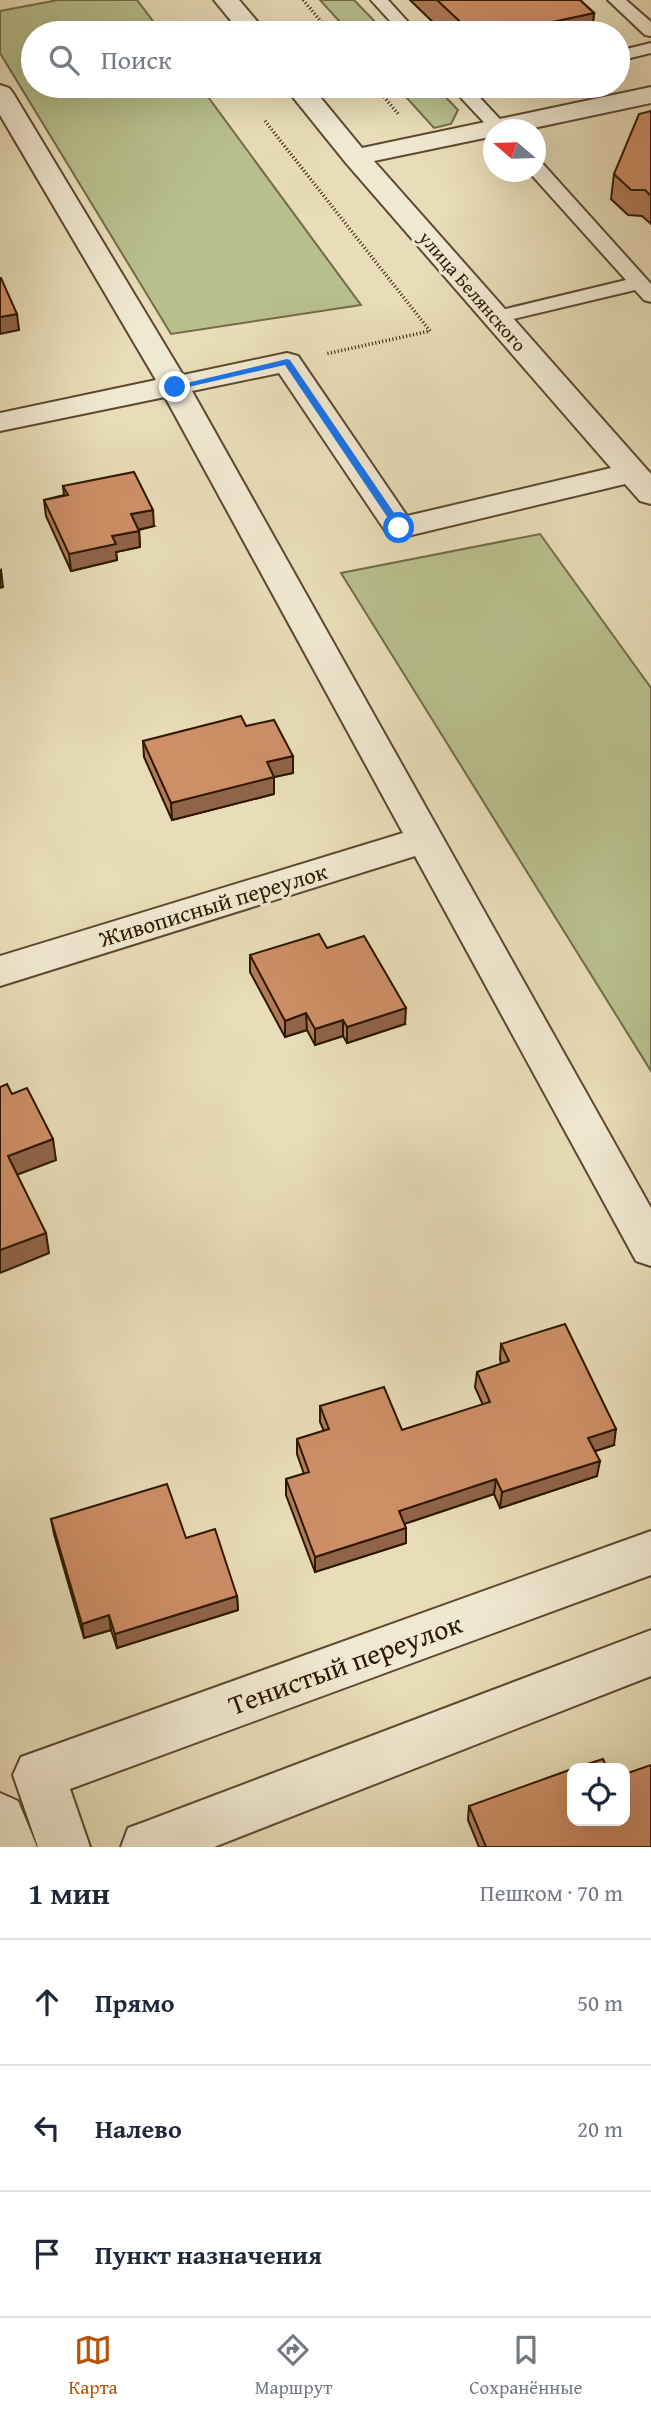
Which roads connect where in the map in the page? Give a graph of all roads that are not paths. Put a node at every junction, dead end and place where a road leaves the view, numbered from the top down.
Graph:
1 (226, 0) edge
2 (379, 0) edge
3 (616, 0) edge
4 (244, 21) edge
5 (399, 21) edge
6 (651, 31) edge
7 (651, 48) edge
8 (630, 53) edge
9 (0, 93) edge
10 (651, 94) edge
11 (307, 98) edge
12 (471, 98) edge
13 (491, 119) edge
14 (539, 119) edge
15 (483, 131) edge
16 (356, 157) junction
17 (546, 179) edge
18 (645, 289) edge
19 (496, 317) junction
20 (175, 387) junction
21 (0, 422) edge
22 (642, 483) edge
23 (426, 839) junction
24 (0, 971) edge
25 (651, 1248) edge
26 (651, 1553) edge
27 (651, 1653) edge
28 (0, 1819) edge
29 (11, 1847) edge
30 (64, 1847) edge
31 (146, 1847) edge

1 - 4 street
2 - 5 lane
3 - 6 lane
7 - 8 lane
9 - 20 street
10 - 14 street
11 - 16 street, улица Белянского
12 - 13 lane
15 - 16 street
16 - 19 street, улица Белянского
17 - 18 lane
18 - 19 lane
19 - 22 street, улица Белянского
20 - 21 street
20 - 22 street
20 - 23 street
23 - 24 street, Живописный переулок
23 - 25 street
26 - 30 street, Тенистый переулок
27 - 31 street
28 - 29 street

